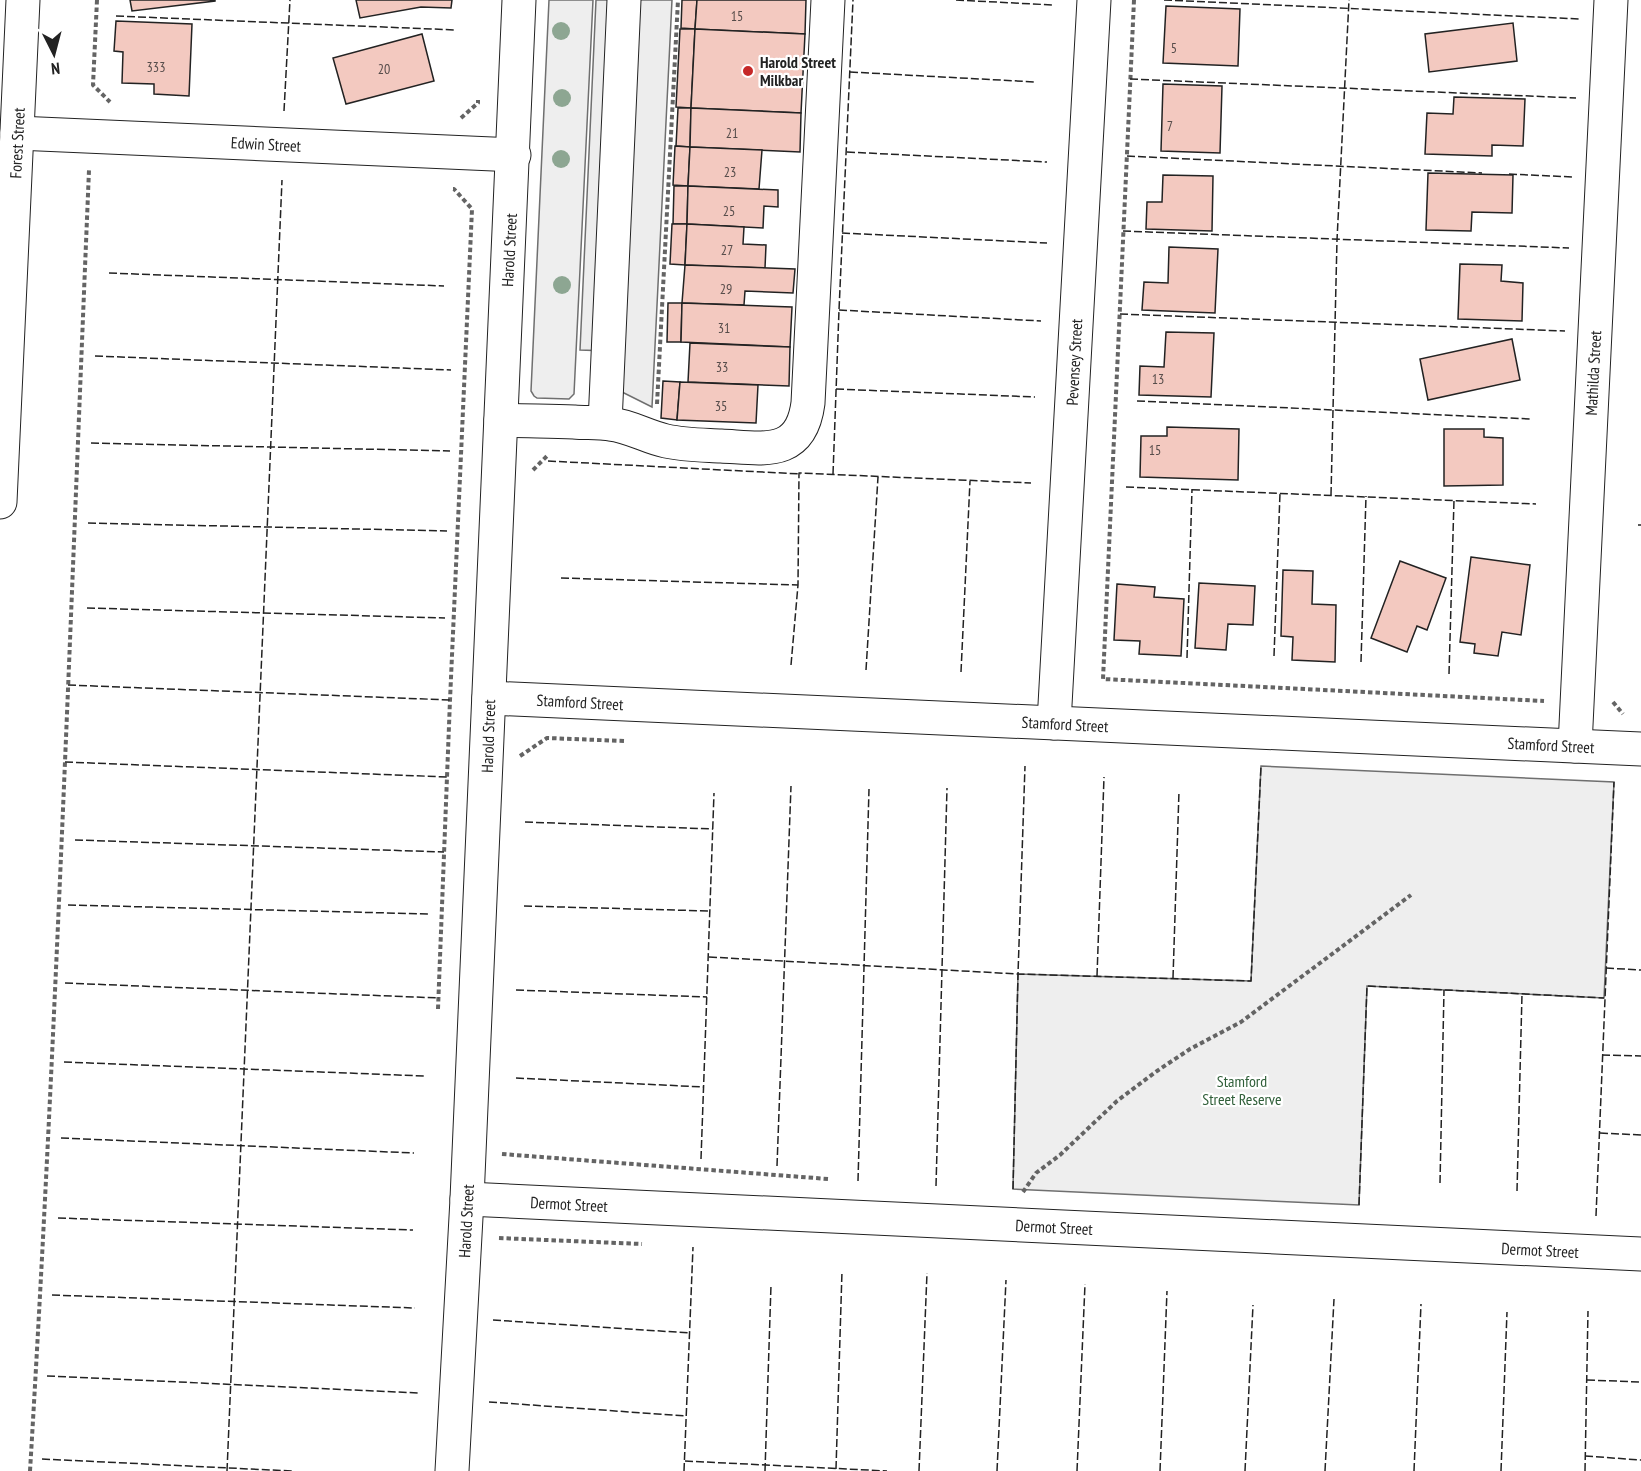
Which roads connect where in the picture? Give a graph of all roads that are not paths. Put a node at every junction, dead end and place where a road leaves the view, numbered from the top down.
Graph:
1 (23, 0) edge
2 (519, 0) edge
3 (624, 0) edge
4 (828, 0) edge
5 (1094, 0) edge
6 (1611, 0) edge
7 (17, 133) junction
8 (514, 155) junction
9 (501, 420) junction
10 (604, 423) junction
11 (0, 496) edge
12 (0, 502) edge
13 (489, 698) junction
14 (1054, 723) junction
15 (1575, 746) junction
16 (1641, 749) edge
17 (467, 1199) junction
18 (1641, 1254) edge
19 (452, 1471) edge

1 - 7 street, Forest Street
2 - 8 street, Harold Street
3 - 10 street
4 - 10 street
5 - 14 street, Pevensey Street
6 - 15 street, Mathilda Street
7 - 8 street, Edwin Street
7 - 11 street, Forest Street
8 - 9 street, Harold Street
9 - 10 street
9 - 13 street, Harold Street
11 - 12 street, Forest Street
13 - 14 street, Stamford Street
13 - 17 street, Harold Street
14 - 15 street, Stamford Street
15 - 16 street, Stamford Street
17 - 18 street, Dermot Street
17 - 19 street, Harold Street

